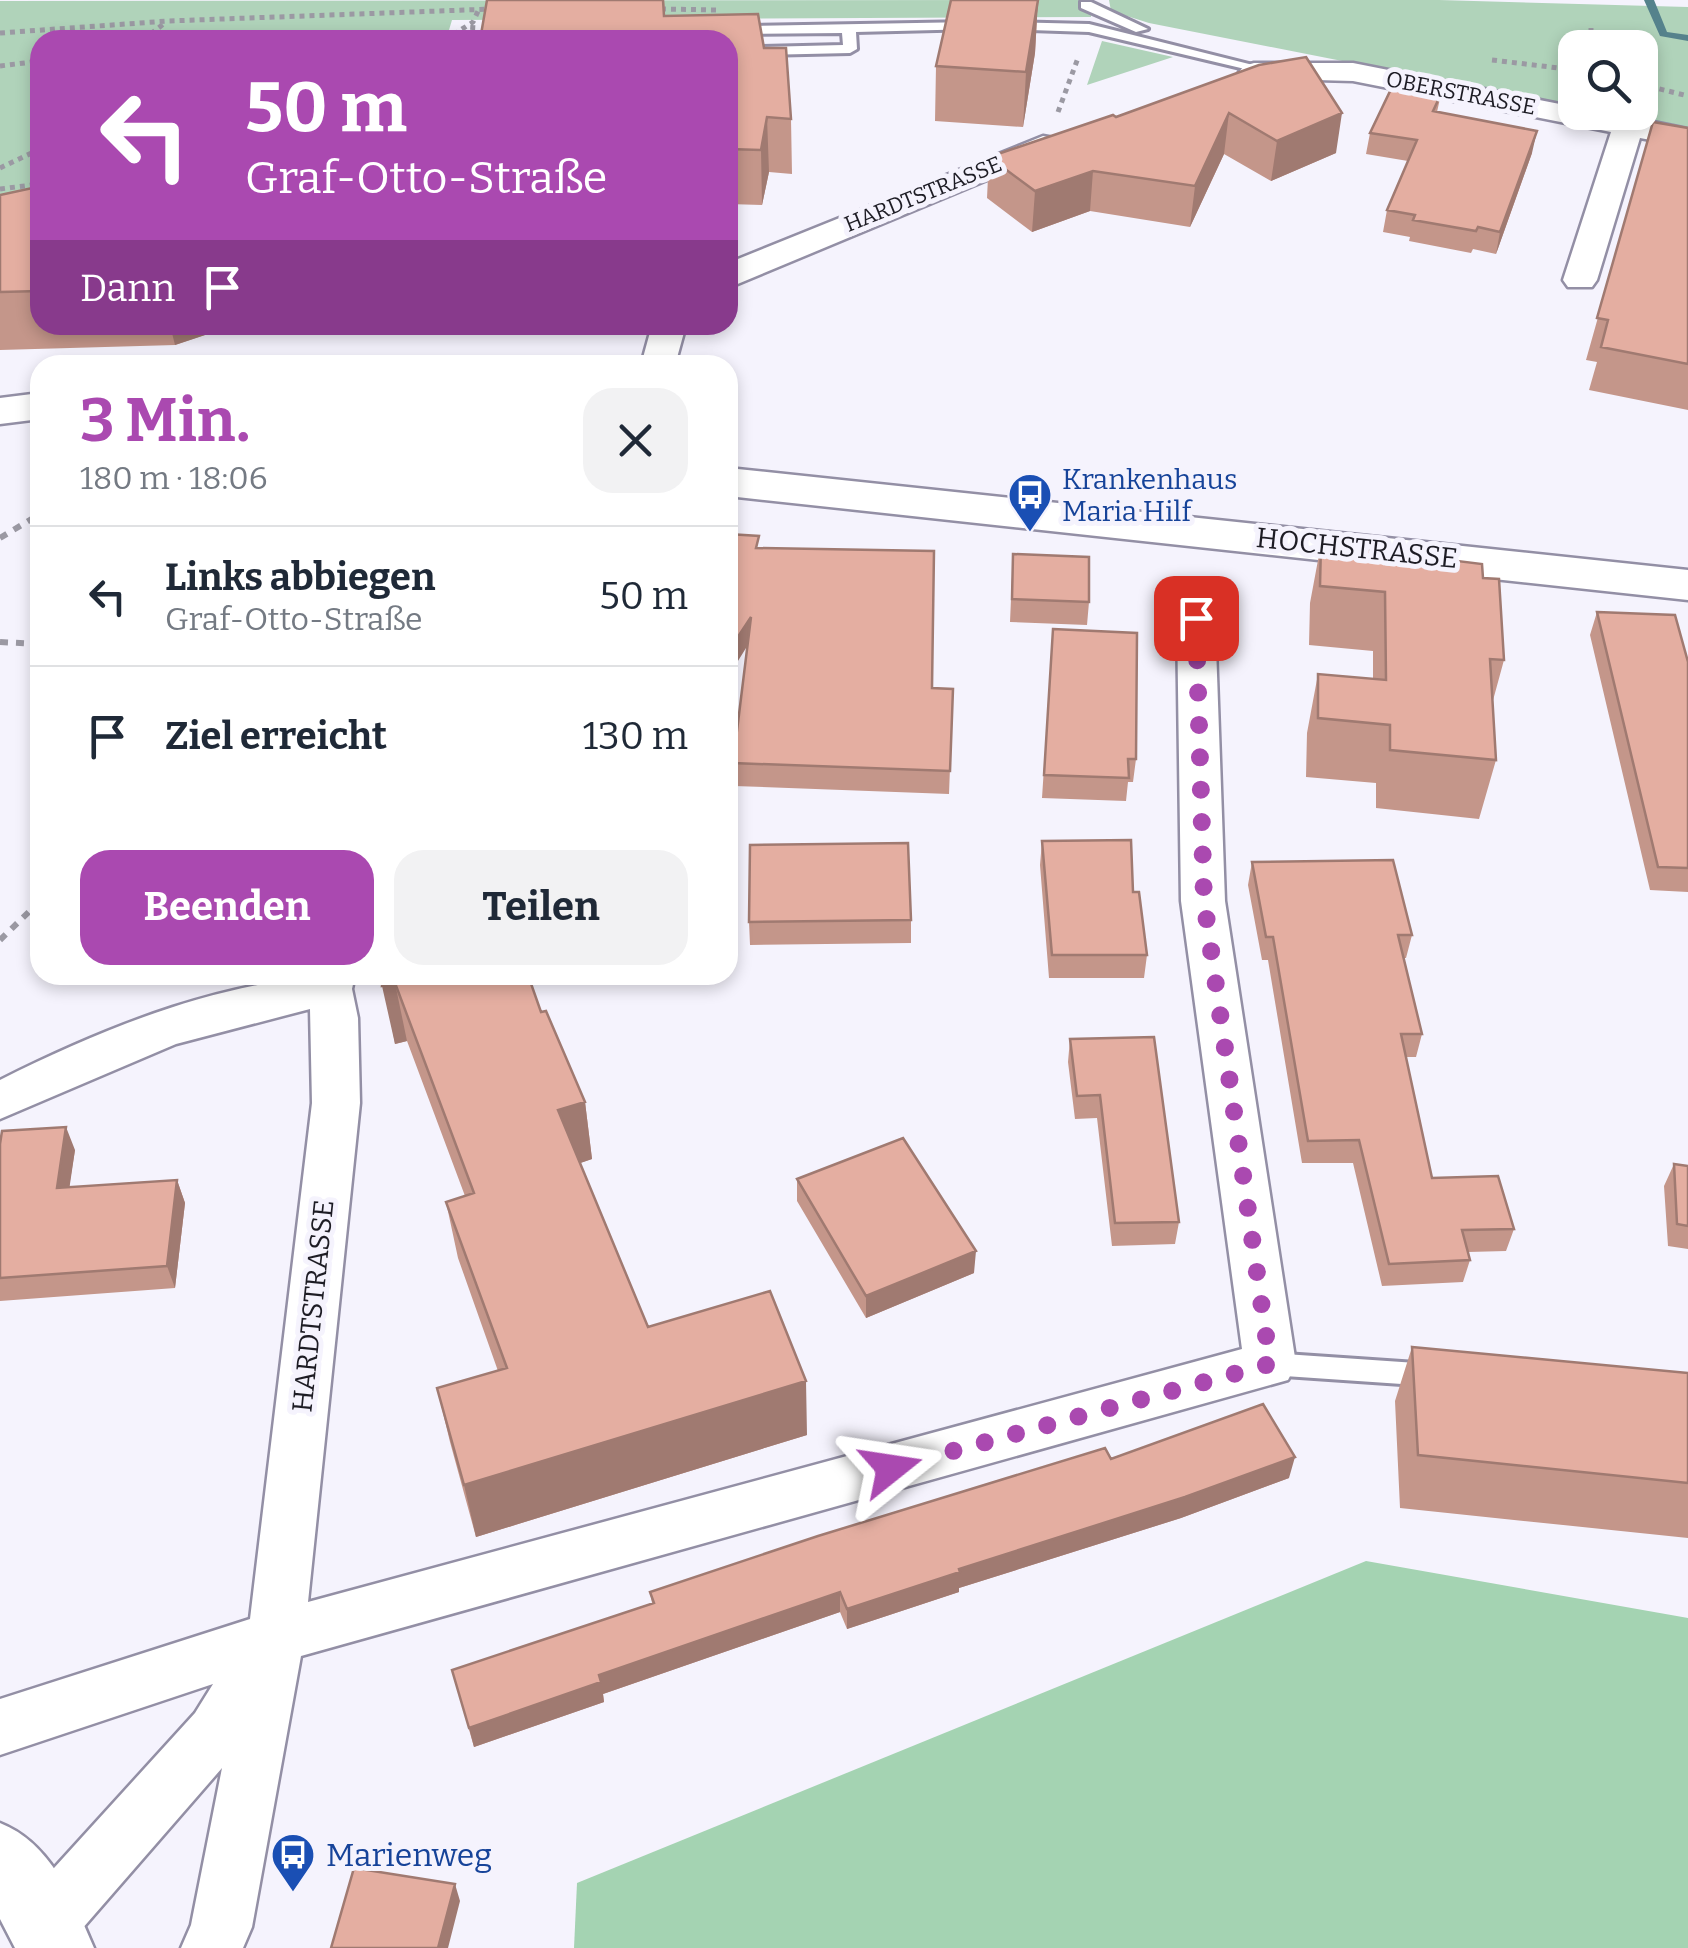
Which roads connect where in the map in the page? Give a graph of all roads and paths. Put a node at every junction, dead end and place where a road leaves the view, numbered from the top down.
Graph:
1 (1086, 5) dead end
2 (479, 9) junction
3 (498, 9) edge
4 (653, 10) edge
5 (692, 10) junction
6 (731, 10) edge
7 (168, 21) junction
8 (473, 22) junction
9 (691, 25) edge
10 (848, 27) junction
11 (1089, 28) junction
12 (42, 30) edge
13 (157, 30) edge
14 (461, 30) edge
15 (473, 30) edge
16 (30, 31) edge
17 (0, 33) edge
18 (738, 35) edge
19 (738, 49) edge
20 (30, 62) edge
21 (0, 66) edge
22 (1280, 70) junction
23 (1658, 88) edge
24 (1195, 89) edge
25 (1688, 96) edge
26 (1558, 112) edge
27 (1627, 130) edge
28 (1648, 130) edge
29 (1688, 138) edge
30 (1055, 140) joint
31 (30, 154) edge
32 (0, 168) edge
33 (30, 185) edge
34 (0, 188) edge
35 (738, 270) edge
36 (1580, 280) dead end
37 (30, 407) edge
38 (0, 411) edge
39 (738, 483) edge
40 (30, 520) edge
41 (0, 538) edge
42 (1688, 585) edge
43 (1196, 618) dead end
44 (0, 642) edge
45 (30, 644) edge
46 (30, 911) edge
47 (0, 940) edge
48 (318, 985) edge
49 (330, 985) edge
50 (0, 1101) edge
51 (1270, 1364) junction
52 (1452, 1378) edge
53 (276, 1638) junction
54 (0, 1727) edge
55 (0, 1859) edge
56 (51, 1936) edge
57 (212, 1948) edge

1 - 22 lane
2 - 3 path
2 - 7 path
2 - 8 path
4 - 5 path
5 - 6 path
5 - 9 path
7 - 12 path
7 - 13 path
8 - 14 path
8 - 15 path
10 - 11 lane
10 - 18 lane
10 - 19 lane
11 - 22 lane
11 - 30 path
16 - 17 path
20 - 21 path
22 - 24 street
22 - 26 street, OBERSTRASSE
23 - 25 path
27 - 36 street
28 - 29 street, OBERSTRASSE
30 - 35 street, HARDTSTRASSE
31 - 32 path
33 - 34 path
37 - 38 street
39 - 42 street, HOCHSTRASSE
40 - 41 path
43 - 51 street
44 - 45 path
46 - 47 path
48 - 50 street
49 - 53 street, HARDTSTRASSE
51 - 52 lane
51 - 53 street
53 - 54 street
53 - 56 street, HARDTSTRASSE
53 - 57 street, HARDTSTRASSE
55 - 56 street, HARDTSTRASSE

